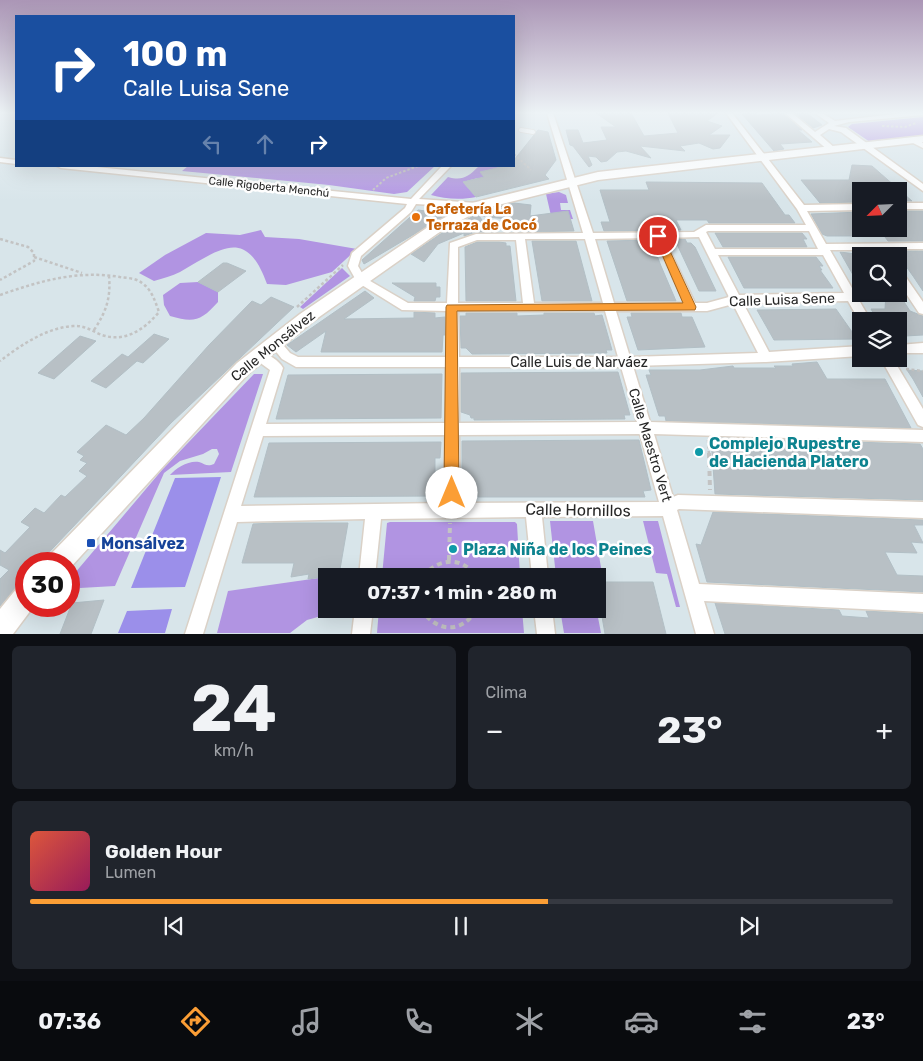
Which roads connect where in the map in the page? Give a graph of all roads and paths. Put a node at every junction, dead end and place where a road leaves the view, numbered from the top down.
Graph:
1 (560, 143) edge
2 (751, 143) edge
3 (824, 143) edge
4 (860, 143) edge
5 (912, 143) edge
6 (864, 146) junction
7 (832, 149) junction
8 (515, 155) edge
9 (761, 156) junction
10 (0, 160) edge
11 (15, 162) edge
12 (71, 167) edge
13 (415, 167) edge
14 (446, 167) edge
15 (531, 170) dead end
16 (573, 180) junction
17 (923, 188) edge
18 (368, 198) junction
19 (412, 202) junction
20 (477, 206) junction
21 (908, 206) edge
22 (923, 206) edge
23 (852, 207) edge
24 (801, 208) junction
25 (812, 228) junction
26 (701, 232) junction
27 (589, 236) junction
28 (658, 236) junction
29 (520, 237) junction
30 (0, 239) edge
31 (879, 246) joint
32 (923, 246) edge
33 (823, 249) junction
34 (712, 252) junction
35 (34, 258) junction
36 (84, 273) junction
37 (109, 276) junction
38 (0, 280) edge
39 (361, 280) junction
40 (907, 287) edge
41 (0, 294) edge
42 (851, 297) junction
43 (736, 299) junction
44 (451, 307) junction
45 (529, 307) junction
46 (609, 307) junction
47 (691, 307) junction
48 (923, 310) edge
49 (860, 312) edge
50 (94, 330) junction
51 (275, 343) junction
52 (923, 348) edge
53 (907, 349) edge
54 (852, 352) edge
55 (258, 356) junction
56 (766, 357) junction
57 (0, 361) edge
58 (296, 362) junction
59 (452, 362) junction
60 (626, 362) junction
61 (892, 367) edge
62 (278, 368) junction
63 (923, 421) edge
64 (645, 428) junction
65 (452, 429) junction
66 (707, 429) junction
67 (258, 430) junction
68 (923, 436) edge
69 (709, 502) junction
70 (668, 507) junction
71 (452, 509) junction
72 (533, 509) junction
73 (923, 510) edge
74 (374, 511) junction
75 (232, 514) junction
76 (68, 552) edge
77 (449, 560) junction
78 (368, 568) edge
79 (430, 568) edge
80 (469, 568) edge
81 (539, 568) edge
82 (693, 592) junction
83 (923, 602) edge
84 (15, 611) edge
85 (363, 618) edge
86 (428, 618) edge
87 (471, 618) edge
88 (544, 618) edge
89 (0, 629) edge
90 (450, 631) edge
91 (194, 634) edge
92 (361, 634) edge
93 (546, 634) edge
94 (706, 634) edge

1 - 16 street, Calle Maestro Vert
2 - 9 street
3 - 7 street
4 - 6 street
5 - 6 street, Calle Monsálvez
6 - 7 street, Calle Monsálvez
6 - 17 street
7 - 9 street, Calle Monsálvez
8 - 15 path
9 - 16 street, Calle Monsálvez
9 - 24 street
10 - 11 street
12 - 18 street, Calle Rigoberta Menchú
13 - 18 path
14 - 19 street
16 - 20 street, Calle Monsálvez
16 - 27 street, Calle Maestro Vert
18 - 19 street, Calle Rigoberta Menchú
19 - 20 street, Calle Rigoberta Menchú
19 - 39 street
20 - 39 street, Calle Monsálvez
21 - 22 street
23 - 24 street
24 - 25 street
25 - 26 street
25 - 33 street
26 - 28 street
26 - 34 street
27 - 28 street
27 - 29 street
27 - 46 street, Calle Maestro Vert
28 - 47 street
29 - 44 street
29 - 45 street
30 - 35 path
31 - 32 street
31 - 33 street
33 - 34 street
33 - 42 street
34 - 43 street
35 - 36 path
35 - 38 path
36 - 37 path
36 - 41 path
37 - 50 path
37 - 50 path
39 - 44 street, Calle Luisa Sene
39 - 51 street, Calle Monsálvez
40 - 48 street
42 - 43 street, Calle Luisa Sene
42 - 49 street
43 - 47 street, Calle Luisa Sene
43 - 56 street
44 - 45 street, Calle Luisa Sene
44 - 59 street
45 - 46 street, Calle Luisa Sene
46 - 47 street, Calle Luisa Sene
46 - 60 street, Calle Maestro Vert
50 - 57 path
51 - 55 street, Calle Monsálvez
51 - 58 street
52 - 53 street
54 - 56 street, Calle Luis de Narváez
55 - 62 street
55 - 76 street, Calle Monsálvez
56 - 60 street, Calle Luis de Narváez
58 - 59 street, Calle Luis de Narváez
58 - 62 street, Calle Luis de Narváez
59 - 60 street, Calle Luis de Narváez
59 - 65 street
60 - 64 street, Calle Maestro Vert
61 - 63 street
62 - 67 street
64 - 65 street
64 - 66 street
64 - 70 street, Calle Maestro Vert
65 - 67 street
65 - 71 street
66 - 68 street
66 - 69 path
67 - 75 street
69 - 70 street, Calle Hornillos
69 - 73 street, Calle Hornillos
70 - 72 street, Calle Hornillos
70 - 82 street, Calle Maestro Vert
71 - 72 street, Calle Hornillos
71 - 74 street, Calle Hornillos
71 - 77 path
72 - 81 street
74 - 75 street, Calle Hornillos
74 - 78 street
75 - 91 street
77 - 79 path
77 - 80 path
82 - 83 street
82 - 94 street, Calle Maestro Vert
84 - 89 street
85 - 92 street
86 - 90 path
87 - 90 path
88 - 93 street

